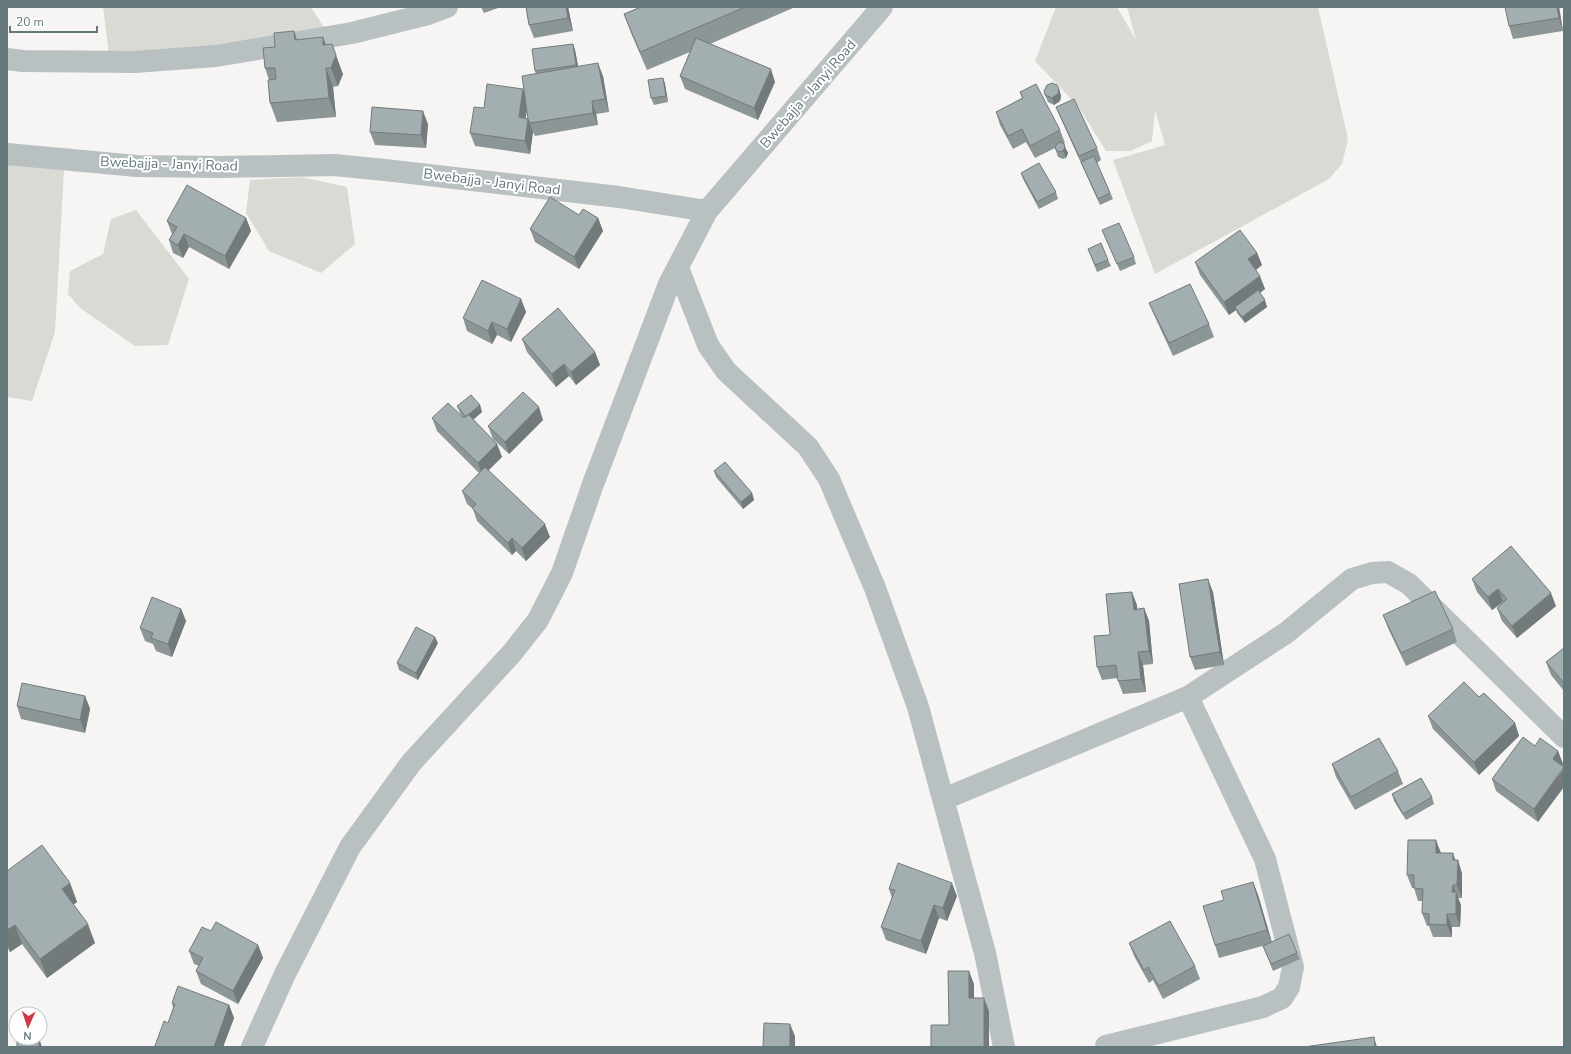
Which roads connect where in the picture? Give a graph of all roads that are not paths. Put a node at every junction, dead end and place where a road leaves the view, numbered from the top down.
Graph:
1 (447, 7) edge
2 (882, 7) edge
3 (7, 59) edge
4 (7, 154) edge
5 (707, 211) junction
6 (678, 268) junction
7 (1188, 696) junction
8 (1564, 737) edge
9 (944, 799) junction
10 (1106, 1046) edge
11 (252, 1047) edge
12 (1004, 1047) edge

1 - 3 street
2 - 5 street, Bwebajja - Janyi Road
4 - 5 street, Bwebajja - Janyi Road
5 - 6 street
6 - 9 street
6 - 11 street
7 - 8 street
7 - 9 street
7 - 10 street
9 - 12 street

